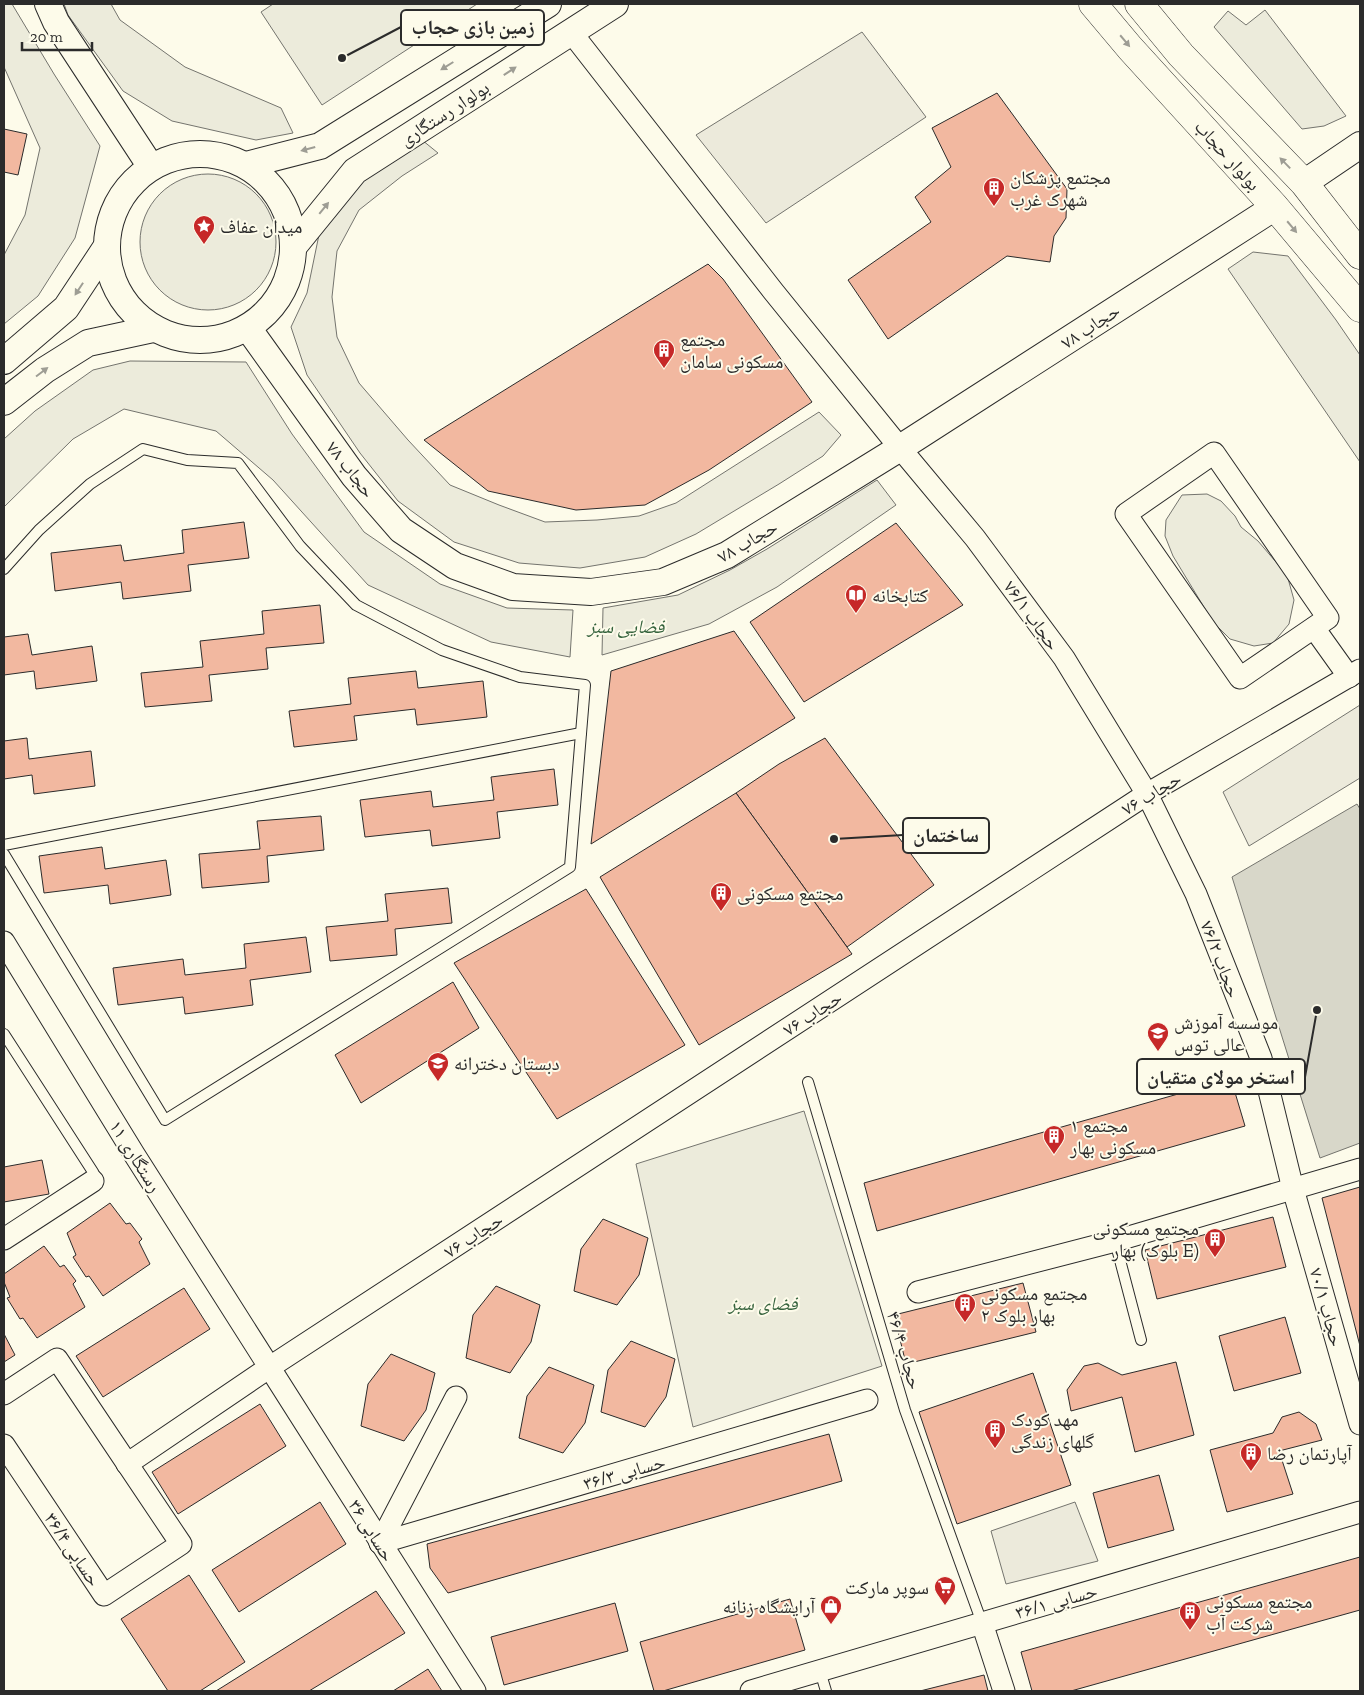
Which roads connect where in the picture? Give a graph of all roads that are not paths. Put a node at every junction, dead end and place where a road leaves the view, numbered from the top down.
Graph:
1 (48, 4) edge
2 (548, 4) edge
3 (614, 4) edge
4 (1093, 4) edge
5 (1139, 4) edge
6 (571, 32) junction
7 (1360, 145) edge
8 (246, 166) junction
9 (152, 167) junction
10 (1304, 183) junction
11 (1275, 207) junction
12 (294, 246) junction
13 (105, 248) junction
14 (1360, 255) edge
15 (1360, 308) edge
16 (248, 328) junction
17 (153, 329) junction
18 (4, 361) edge
19 (4, 402) edge
20 (900, 448) junction
21 (4, 569) edge
22 (1314, 628) junction
23 (1354, 673) edge
24 (581, 733) junction
25 (1147, 794) junction
26 (4, 845) edge
27 (4, 854) edge
28 (4, 942) edge
29 (4, 1034) edge
30 (808, 1082) dead end
31 (1360, 1169) edge
32 (93, 1180) joint
33 (1293, 1189) junction
34 (4, 1239) edge
35 (1115, 1241) junction
36 (918, 1292) dead end
37 (1141, 1340) dead end
38 (270, 1368) junction
39 (4, 1394) edge
40 (456, 1397) dead end
41 (867, 1400) dead end
42 (1360, 1424) edge
43 (4, 1445) edge
44 (127, 1464) junction
45 (1360, 1512) edge
46 (380, 1543) junction
47 (982, 1623) junction
48 (820, 1671) junction
49 (475, 1691) edge
50 (751, 1691) edge
51 (826, 1691) edge
52 (1004, 1691) edge

1 - 9 street
2 -> 8 street, بولوار رستگاری
3 - 6 street, بولوار رستگاری
4 -> 11 main road, بولوار حجاب
10 -> 5 main road, بولوار حجاب
12 -> 6 street, بولوار رستگاری
6 - 20 street, حجاب ۷۶/۱
7 - 10 street
8 - 9 street
8 - 12 street
9 - 13 street
10 - 14 main road, بولوار حجاب
11 -> 15 main road, بولوار حجاب
11 - 20 street, حجاب ۷۸
12 - 16 street
13 - 17 street
13 -> 18 street
16 - 17 street
16 - 20 street, حجاب ۷۸
19 -> 17 street
20 - 25 street, حجاب ۷۶/۱
21 - 24 lane
22 - 22 street
22 - 23 street
23 - 25 street, حجاب ۷۶
24 - 26 lane
24 - 27 lane
25 - 33 street, حجاب ۷۶/۲
25 - 38 street, حجاب ۷۶
28 - 38 street, رستگاری ۱۱
29 - 32 lane
30 - 47 lane, حجاب ۴۶/۴
31 - 33 street
32 - 34 street
33 - 35 street
33 - 42 street, حجاب ۷۰/۱
35 - 36 street
35 - 37 lane
38 - 44 street
38 - 46 street, حسابی ۳۶
39 - 44 street, حسابی ۳۶/۴
40 - 46 street
41 - 46 street, حسابی ۳۶/۳
43 - 44 street, حسابی ۳۶/۴
45 - 47 street, حسابی ۳۶/۱
46 - 49 street, حسابی ۳۶
47 - 48 street, حسابی ۳۶/۱
47 - 52 street
48 - 50 street, حسابی ۳۶/۱
48 - 51 lane

